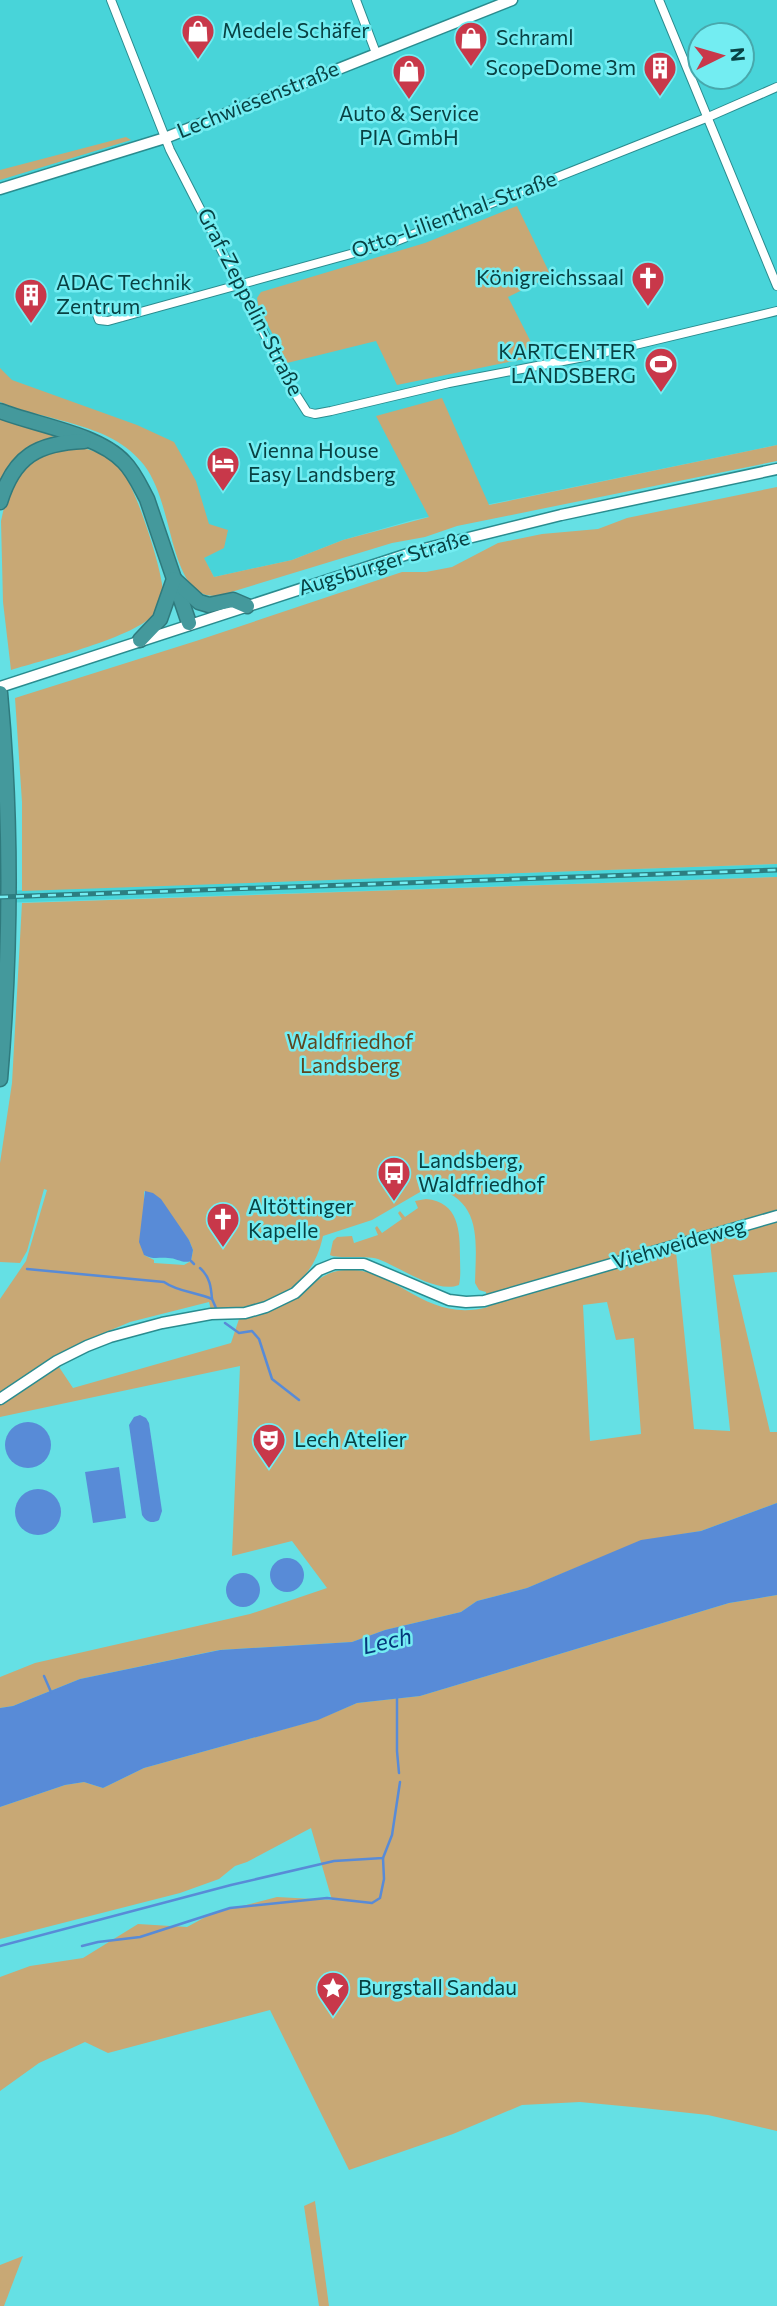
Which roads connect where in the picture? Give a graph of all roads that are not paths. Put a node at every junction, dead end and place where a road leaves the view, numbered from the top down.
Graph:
1 (111, 0) edge
2 (356, 0) edge
3 (512, 0) edge
4 (659, 0) edge
5 (376, 53) junction
6 (777, 87) edge
7 (706, 118) junction
8 (165, 138) junction
9 (0, 190) edge
10 (241, 285) junction
11 (777, 286) edge
12 (777, 312) edge
13 (122, 317) dead end
14 (0, 411) edge
15 (89, 441) junction
16 (777, 469) edge
17 (0, 502) edge
18 (174, 579) junction
19 (247, 606) junction
20 (189, 624) junction
21 (141, 640) junction
22 (0, 687) edge
23 (0, 693) edge
24 (0, 1079) edge
25 (777, 1216) edge
26 (0, 1399) edge

1 - 8 street, Graf-Zeppelin-Straße
2 - 5 street
3 - 5 street, Lechwiesenstraße
4 - 7 street
5 - 8 street, Lechwiesenstraße
6 - 7 street, Otto-Lilienthal-Straße
7 - 10 street, Otto-Lilienthal-Straße
7 - 11 street
8 - 9 street, Lechwiesenstraße
8 - 10 street, Graf-Zeppelin-Straße
10 - 12 street, Graf-Zeppelin-Straße
10 - 13 street, Otto-Lilienthal-Straße
14 - 15 highway
15 - 17 highway
15 - 18 highway
16 - 19 street, Augsburger Straße
18 - 19 highway
18 - 20 highway
18 - 21 highway
19 - 20 street, Augsburger Straße
20 - 21 street, Augsburger Straße
21 - 22 street, Augsburger Straße
23 - 24 highway
25 - 26 street, Viehweideweg

